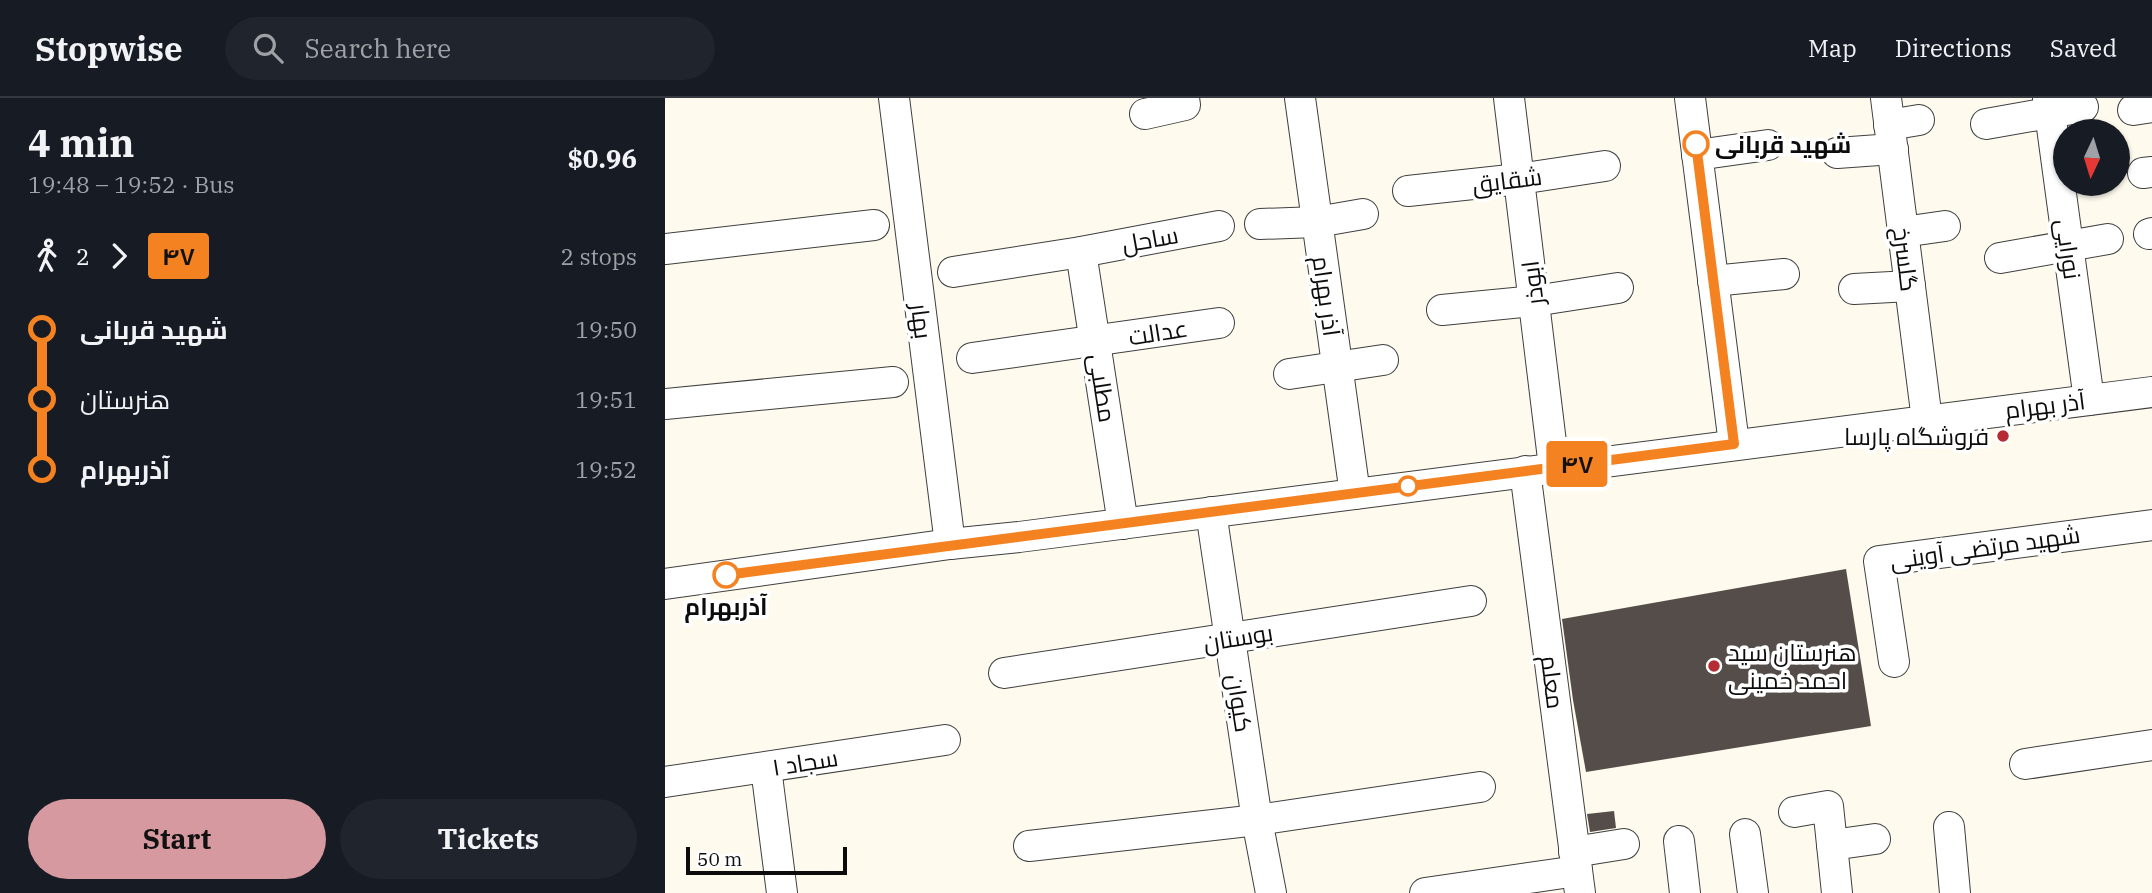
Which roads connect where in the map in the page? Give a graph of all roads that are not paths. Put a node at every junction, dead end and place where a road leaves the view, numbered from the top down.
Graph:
1 (894, 98) edge
2 (1184, 98) edge
3 (1300, 98) edge
4 (1509, 98) edge
5 (1690, 98) edge
6 (2049, 105) edge
7 (2083, 107) dead end
8 (1145, 114) dead end
9 (1919, 120) dead end
10 (1889, 124) edge
11 (1986, 124) dead end
12 (1769, 145) dead end
13 (1837, 153) dead end
14 (1697, 155) junction
15 (1605, 166) dead end
16 (1519, 180) junction
17 (1408, 191) dead end
18 (1363, 214) dead end
19 (1317, 222) junction
20 (874, 225) dead end
21 (1260, 225) dead end
22 (1219, 226) dead end
23 (1945, 226) dead end
24 (1903, 232) junction
25 (2108, 239) dead end
26 (2068, 246) junction
27 (665, 249) edge
28 (1081, 252) junction
29 (2000, 258) dead end
30 (953, 272) dead end
31 (1784, 274) dead end
32 (1713, 281) junction
33 (1910, 286) junction
34 (1618, 288) dead end
35 (1854, 289) dead end
36 (1534, 301) junction
37 (1442, 310) dead end
38 (1219, 323) dead end
39 (1096, 342) junction
40 (972, 358) dead end
41 (1383, 360) dead end
42 (1338, 367) junction
43 (1289, 373) dead end
44 (893, 382) dead end
45 (2152, 392) edge
46 (2089, 400) junction
47 (665, 404) edge
48 (1927, 420) junction
49 (1734, 444) junction
50 (1540, 469) junction
51 (1355, 494) junction
52 (1211, 512) junction
53 (1123, 524) junction
54 (2151, 531) edge
55 (950, 544) junction
56 (665, 583) edge
57 (1471, 601) dead end
58 (1230, 638) junction
59 (1894, 662) dead end
60 (1004, 673) dead end
61 (945, 740) dead end
62 (2152, 744) edge
63 (2025, 764) dead end
64 (765, 768) junction
65 (665, 782) edge
66 (1480, 787) dead end
67 (1794, 812) dead end
68 (1257, 820) junction
69 (1949, 827) dead end
70 (1745, 834) dead end
71 (1875, 839) dead end
72 (1679, 841) dead end
73 (1624, 844) dead end
74 (1832, 845) junction
75 (1029, 846) dead end
76 (1577, 872) edge
77 (782, 893) edge
78 (1271, 893) edge
79 (1425, 893) edge
80 (1685, 893) edge
81 (1753, 893) edge
82 (1837, 893) edge
83 (1955, 893) edge

1 - 55 street, بهار
2 - 8 street
3 - 19 street, آذر بهرام
4 - 16 street, ابوذر
5 - 14 street
6 - 7 street
6 - 11 street
6 - 26 street, نورایی
9 - 10 street
10 - 13 street
10 - 24 street, گلسرخ
12 - 14 street
14 - 32 street
15 - 16 street, شقایق
16 - 17 street, شقایق
16 - 36 street, ابوذر
18 - 19 street
19 - 21 street
19 - 42 street, آذر بهرام
20 - 27 street
22 - 28 street, ساحل
23 - 24 street
24 - 33 street, گلسرخ
25 - 26 street
26 - 29 street
26 - 46 street, نورایی
28 - 30 street, ساحل
28 - 39 street, مطلبی
31 - 32 street
32 - 49 street
33 - 35 street
33 - 48 street, گلسرخ
34 - 36 street
36 - 37 street
36 - 50 street, ابوذر
38 - 39 street, عدالت
39 - 40 street, عدالت
39 - 53 street, مطلبی
41 - 42 street
42 - 43 street
42 - 51 street, آذر بهرام
44 - 47 street
45 - 46 street, آذر بهرام
46 - 48 street, آذر بهرام
48 - 49 street, آذر بهرام
49 - 50 street, آذر بهرام
50 - 51 street, آذر بهرام
50 - 76 street, معلم
51 - 52 street, آذر بهرام
52 - 53 street, آذر بهرام
52 - 58 street, کیوان
53 - 55 street, آذر بهرام
54 - 59 street, شهید مرتضی آوینی
55 - 56 street, آذر بهرام
57 - 58 street, بوستان
58 - 60 street, بوستان
58 - 68 street, کیوان
61 - 64 street, سجاد ۱
62 - 63 street
64 - 65 street, سجاد ۱
64 - 77 street
66 - 68 street
67 - 74 street
68 - 75 street
68 - 78 street, کیوان
69 - 83 street
70 - 81 street
71 - 74 street
72 - 80 street
73 - 76 street
74 - 82 street
76 - 79 street

